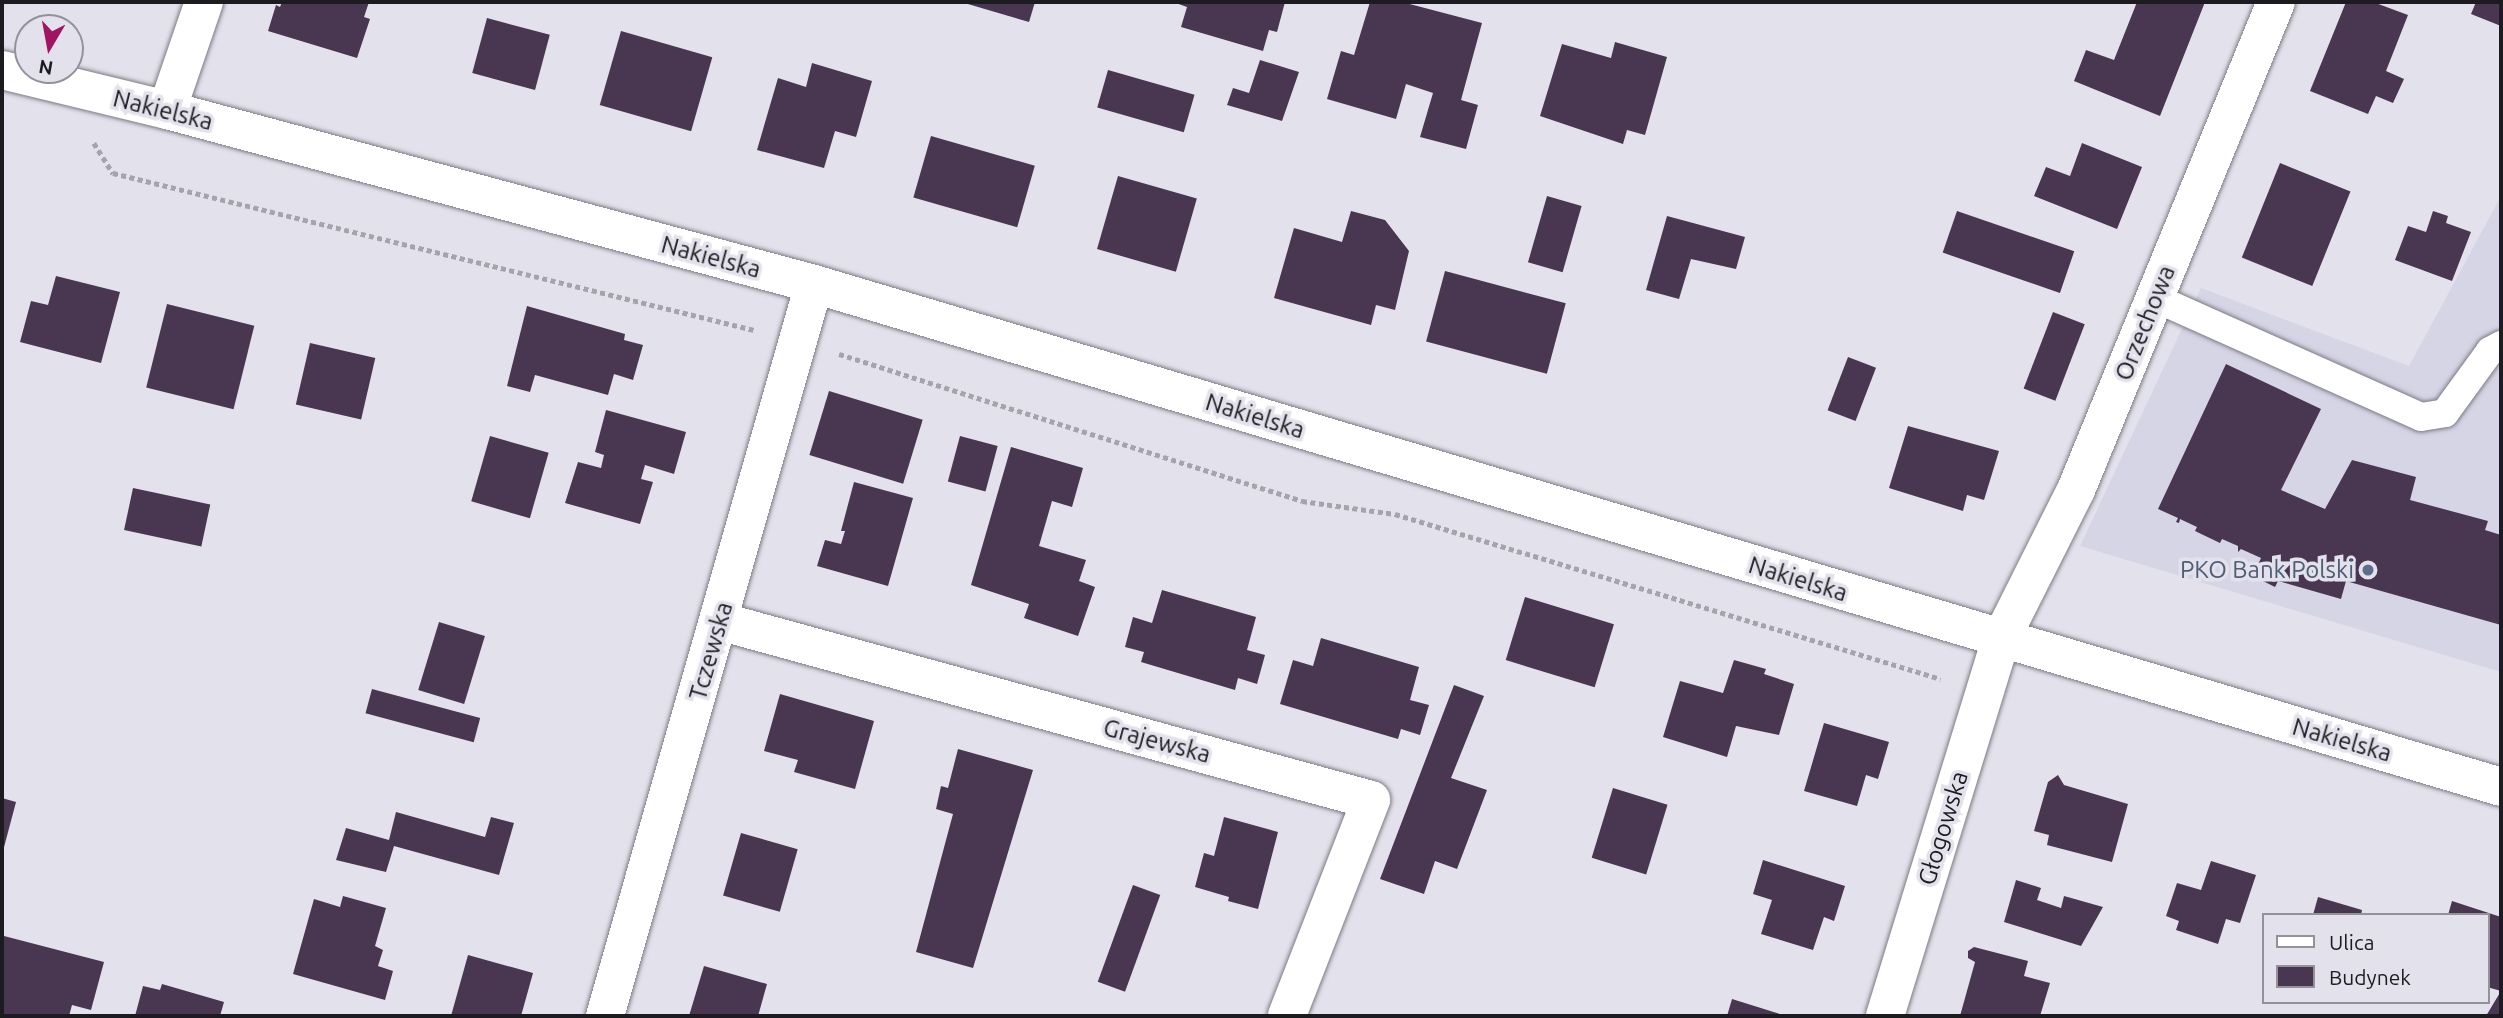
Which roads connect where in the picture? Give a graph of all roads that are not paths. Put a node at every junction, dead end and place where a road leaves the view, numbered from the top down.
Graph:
1 (204, 2) edge
2 (2276, 2) edge
3 (2, 70) edge
4 (167, 110) junction
5 (814, 284) junction
6 (2155, 298) junction
7 (2501, 345) edge
8 (719, 621) junction
9 (2001, 639) junction
10 (2501, 788) edge
11 (605, 1016) edge
12 (1287, 1016) edge
13 (1885, 1016) edge

1 - 4 street
2 - 6 street, Orzechowa
3 - 4 street, Nakielska
4 - 5 street, Nakielska
5 - 8 street, Tczewska
5 - 9 street, Nakielska
6 - 7 lane
6 - 9 street, Orzechowa
8 - 11 street, Tczewska
8 - 12 street, Grajewska
9 - 10 street, Nakielska
9 - 13 street, Głogowska

